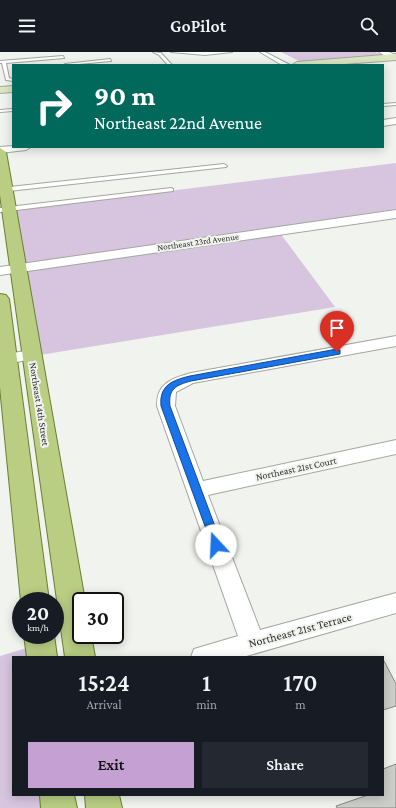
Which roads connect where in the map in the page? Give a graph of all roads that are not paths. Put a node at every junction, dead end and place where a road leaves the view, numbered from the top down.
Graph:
1 (60, 52) edge
2 (157, 52) edge
3 (173, 52) edge
4 (230, 52) edge
5 (262, 52) edge
6 (272, 52) edge
7 (383, 52) edge
8 (106, 55) dead end
9 (279, 55) dead end
10 (63, 57) junction
11 (394, 57) edge
12 (285, 59) dead end
13 (110, 60) junction
14 (2, 62) edge
15 (67, 64) edge
16 (112, 64) edge
17 (169, 64) edge
18 (282, 64) edge
19 (289, 64) edge
20 (309, 64) edge
21 (6, 68) junction
22 (12, 68) edge
23 (12, 80) edge
24 (12, 89) edge
25 (0, 90) edge
26 (396, 104) edge
27 (384, 105) edge
28 (12, 110) edge
29 (0, 111) edge
30 (396, 121) edge
31 (384, 123) edge
32 (20, 148) edge
33 (0, 151) edge
34 (224, 166) dead end
35 (171, 190) dead end
36 (4, 200) edge
37 (396, 214) edge
38 (9, 270) edge
39 (0, 299) edge
40 (396, 341) edge
41 (32, 355) junction
42 (4, 360) edge
43 (396, 446) edge
44 (196, 490) junction
45 (34, 592) edge
46 (396, 603) edge
47 (252, 642) junction
48 (40, 644) edge
49 (42, 656) edge
50 (80, 656) edge
51 (206, 656) edge
52 (57, 796) edge
53 (102, 796) edge
54 (59, 808) edge
55 (104, 808) edge

1 - 10 lane
2 - 17 lane
3 - 4 lane
5 - 18 lane
6 - 9 lane
7 - 11 street
8 - 13 lane
10 - 14 lane
10 - 15 lane
11 - 20 main road
12 - 19 lane
13 - 15 lane
13 - 16 lane
14 - 21 lane
21 - 22 lane
21 - 23 lane
24 - 25 main road
26 - 27 lane
28 - 29 lane
30 - 31 street
32 - 33 street
33 - 36 main road, Northeast 14th Street
34 - 36 lane
35 - 36 lane
36 - 38 main road, Northeast 14th Street
37 - 38 street, Northeast 23rd Avenue
38 - 41 main road, Northeast 14th Street
39 - 42 main road
40 - 44 street
41 - 42 street
41 - 50 main road, Northeast 14th Street
42 - 45 main road
43 - 44 street, Northeast 21st Court
44 - 47 street
46 - 47 street, Northeast 21st Terrace
47 - 51 street, Northeast 21st Terrace
48 - 49 main road
52 - 54 main road
53 - 55 main road

